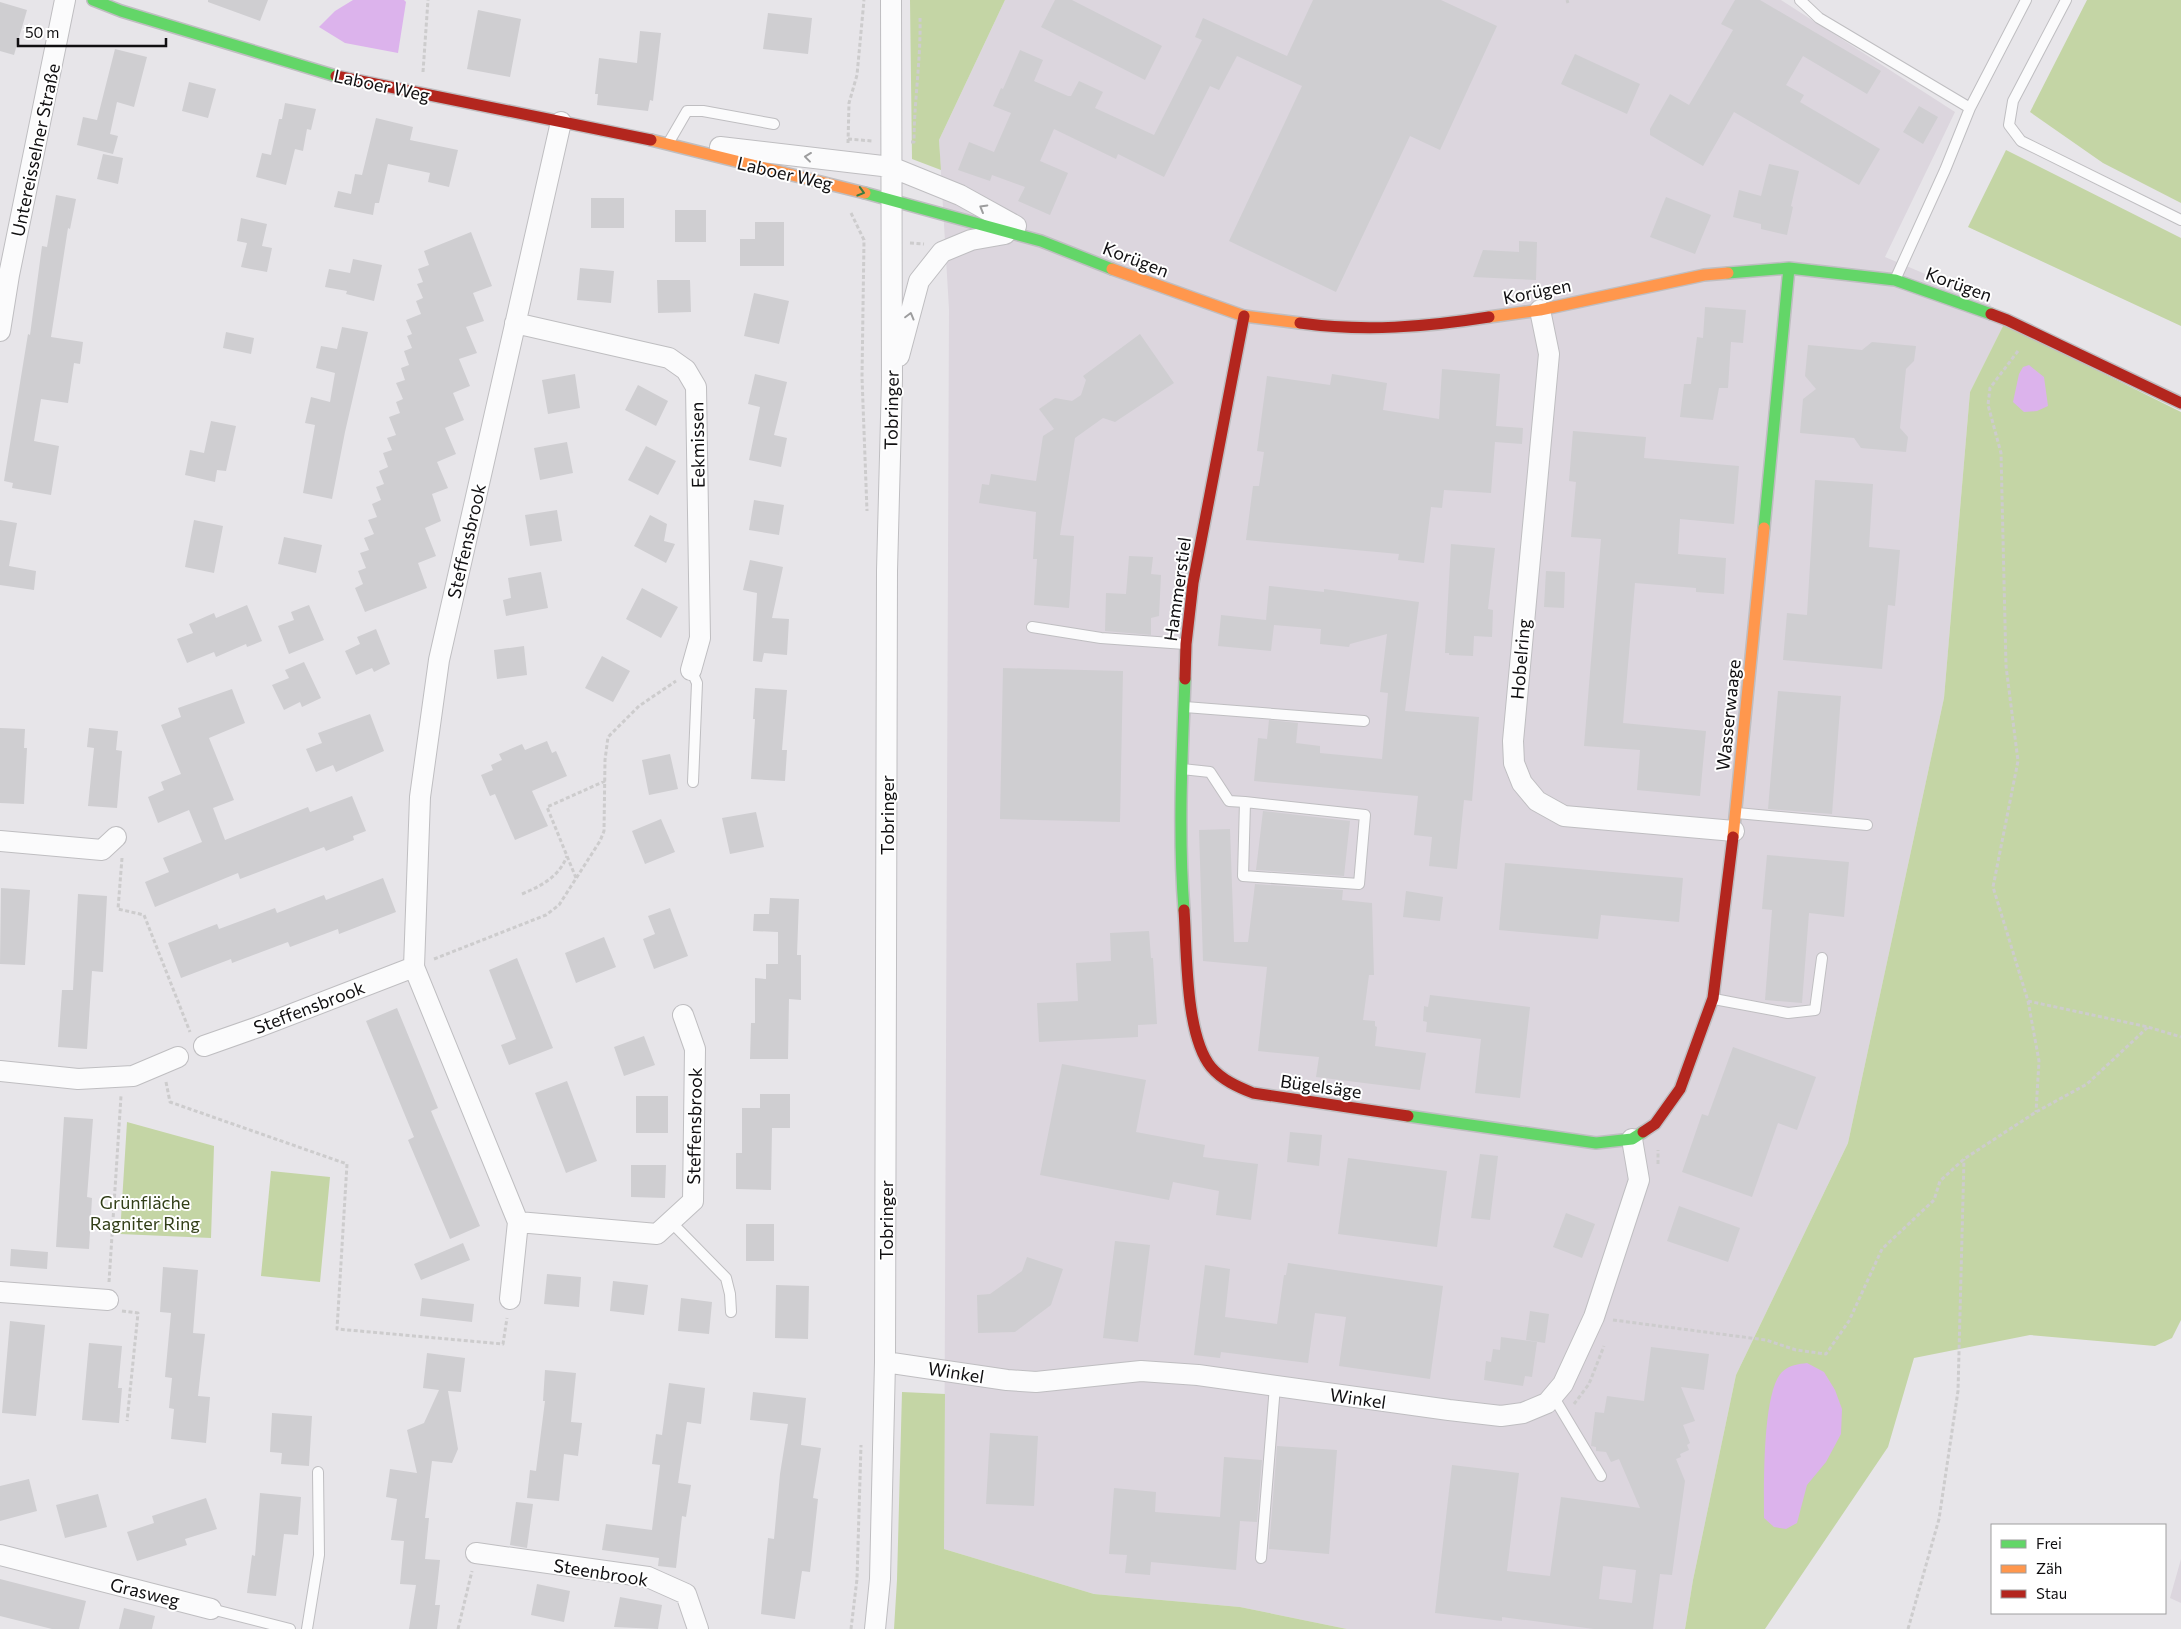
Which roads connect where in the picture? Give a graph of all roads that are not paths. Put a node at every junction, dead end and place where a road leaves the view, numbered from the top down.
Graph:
1 (65, 0) edge
2 (94, 0) edge
3 (891, 0) edge
4 (1800, 0) edge
5 (2026, 0) edge
6 (2066, 0) edge
7 (1970, 108) junction
8 (561, 122) junction
9 (774, 124) dead end
10 (673, 144) junction
11 (891, 167) junction
12 (892, 201) junction
13 (2181, 220) edge
14 (1008, 233) junction
15 (1041, 240) junction
16 (1790, 268) junction
17 (5, 274) edge
18 (1895, 280) junction
19 (1540, 310) junction
20 (1244, 316) junction
21 (514, 324) junction
22 (0, 331) edge
23 (892, 380) junction
24 (2181, 403) edge
25 (1032, 627) dead end
26 (1186, 644) junction
27 (691, 670) joint
28 (1184, 707) junction
29 (1364, 721) dead end
30 (1182, 769) junction
31 (693, 782) dead end
32 (1245, 802) junction
33 (1735, 822) junction
34 (1868, 825) dead end
35 (116, 837) dead end
36 (0, 842) edge
37 (1181, 871) joint
38 (1822, 958) dead end
39 (414, 967) junction
40 (1713, 998) junction
41 (683, 1015) dead end
42 (199, 1043) road end
43 (170, 1061) road end
44 (0, 1071) edge
45 (1632, 1139) junction
46 (670, 1221) junction
47 (518, 1222) junction
48 (0, 1292) edge
49 (510, 1299) road end
50 (113, 1306) road end
51 (731, 1312) dead end
52 (885, 1362) junction
53 (1275, 1386) junction
54 (1553, 1396) junction
55 (318, 1472) dead end
56 (1601, 1476) dead end
57 (476, 1553) road end
58 (0, 1555) edge
59 (1261, 1558) dead end
60 (212, 1609) joint
61 (290, 1629) edge
62 (307, 1629) edge
63 (698, 1629) edge
64 (875, 1629) edge

1 - 17 street, Untereisselner Straße
2 - 8 street, Laboer Weg
3 - 11 street, Tobringer
4 - 7 lane
5 - 7 lane
6 - 13 lane
7 - 18 lane
8 - 10 street, Laboer Weg
8 - 21 street, Steffensbrook
9 - 10 lane
11 -> 10 street, Laboer Weg
10 -> 12 street, Laboer Weg
11 - 12 street, Tobringer
15 -> 11 street, Laboer Weg
12 - 14 street, Korügen
12 - 23 street, Tobringer
14 - 15 street, Korügen
23 -> 14 street
15 - 20 street, Korügen
16 - 18 street, Korügen
16 - 19 street, Korügen
16 - 33 street, Wasserwaage
17 - 22 street, Untereisselner Straße
18 - 24 street, Korügen
19 - 20 street, Korügen
19 - 33 street, Hobelring
20 - 26 street, Hammerstiel
21 - 27 street, Eekmissen
21 - 39 street, Steffensbrook
23 - 52 street, Tobringer
25 - 26 lane
26 - 28 street, Hammerstiel
27 - 31 lane
28 - 29 lane
28 - 30 street, Hammerstiel
30 - 32 lane
30 - 37 street, Hammerstiel
32 - 32 lane
33 - 34 lane
33 - 40 street, Wasserwaage
35 - 36 street
37 - 45 street, Bügelsäge
38 - 40 lane
39 - 42 street, Steffensbrook
39 - 47 street, Steffensbrook
40 - 45 street, Wasserwaage
41 - 46 street, Steffensbrook
43 - 44 street
45 - 54 street, Winkel
46 - 47 street, Steffensbrook
46 - 51 lane
47 - 49 street, Steffensbrook
48 - 50 street
52 - 53 street, Winkel
52 - 64 street, Tobringer
53 - 54 street, Winkel
53 - 59 lane
54 - 56 lane
55 - 62 lane
57 - 63 street, Steenbrook
58 - 60 street, Grasweg
60 - 61 lane, Grasweg

